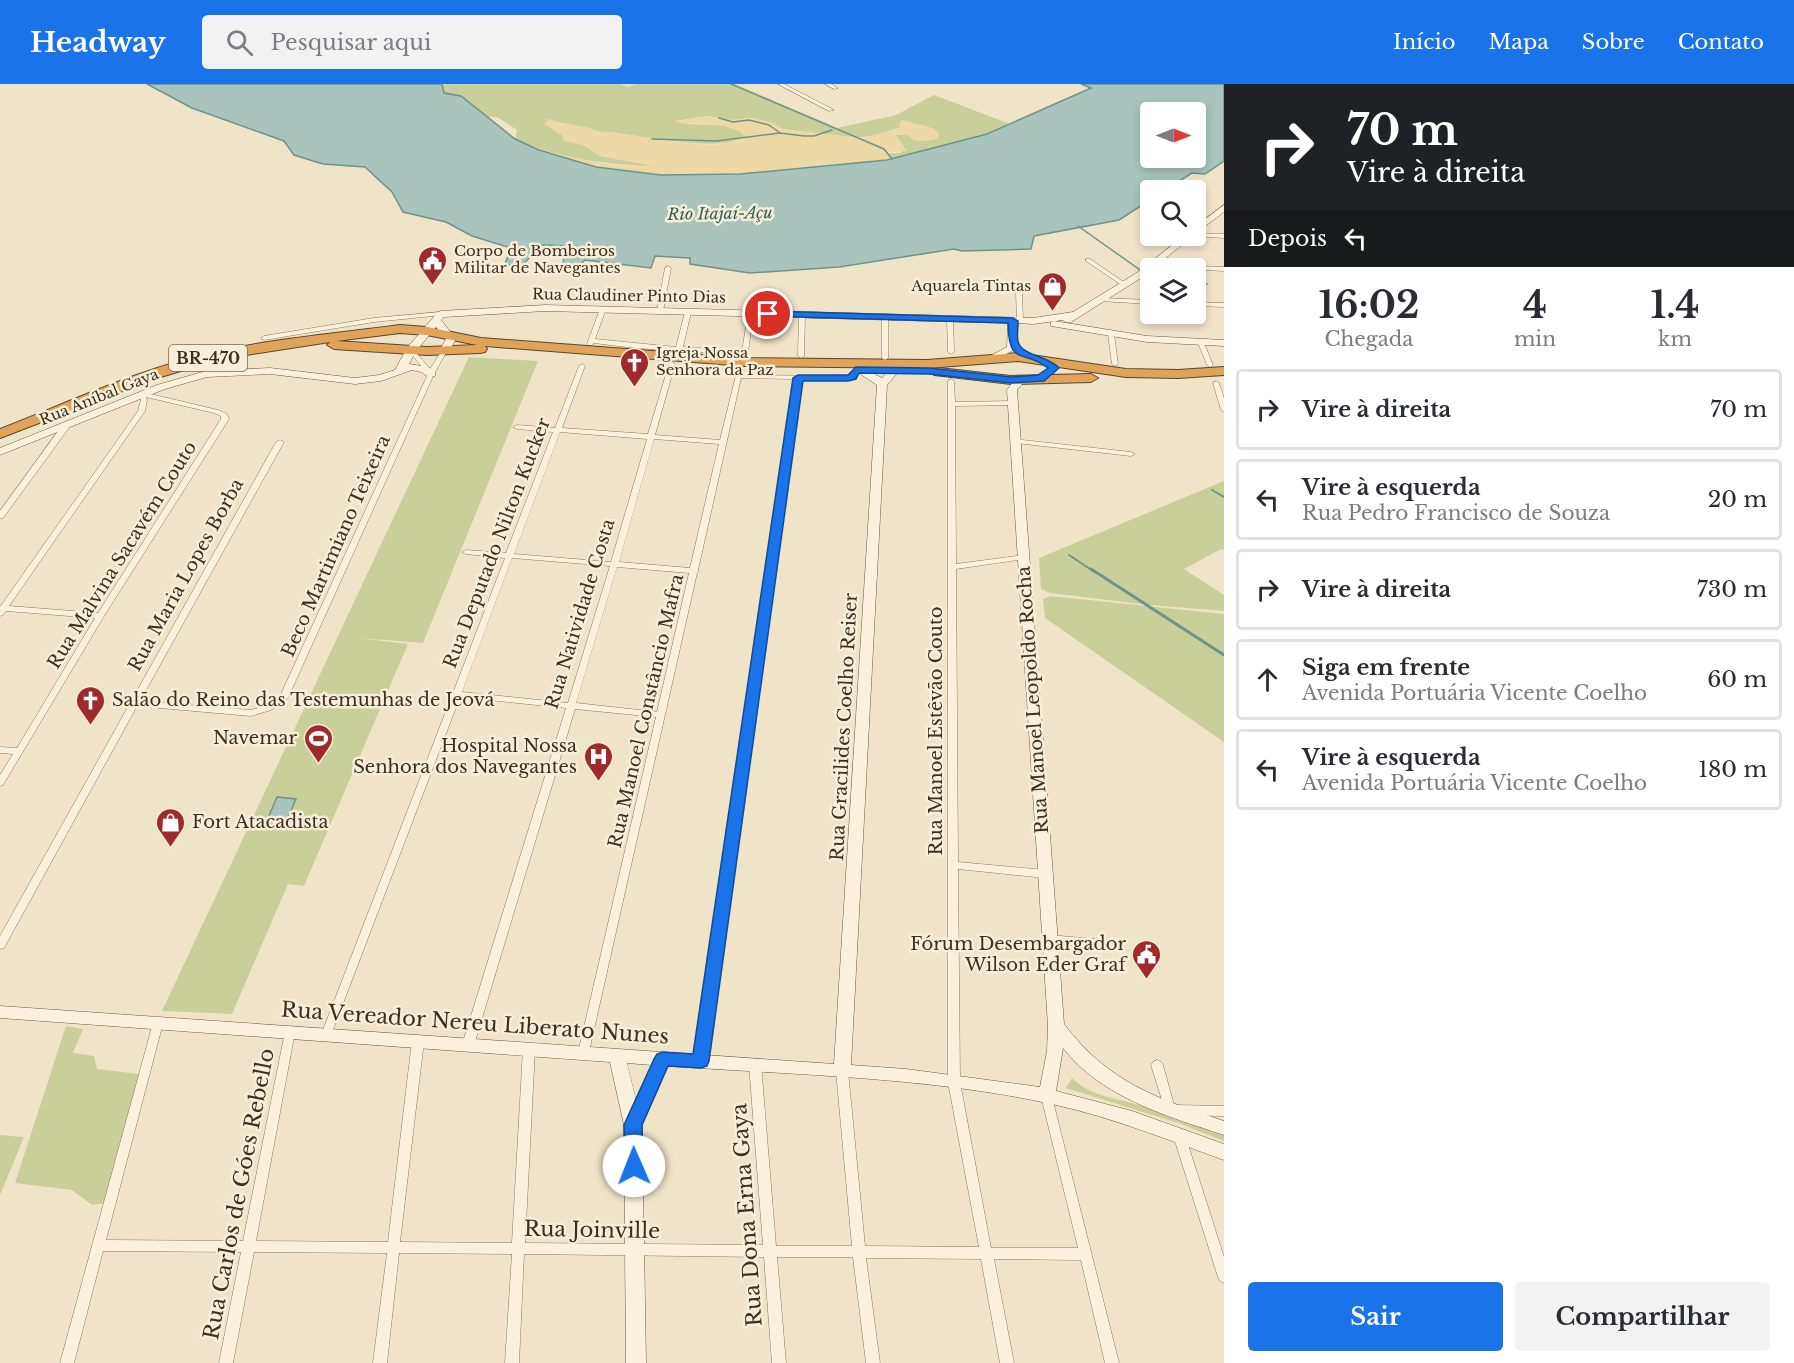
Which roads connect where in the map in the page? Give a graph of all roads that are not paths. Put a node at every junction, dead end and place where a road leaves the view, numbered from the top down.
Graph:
1 (780, 84) edge
2 (827, 84) edge
3 (836, 88) dead end
4 (831, 110) dead end
5 (1224, 208) edge
6 (1206, 222) edge
7 (1206, 235) edge
8 (1224, 236) edge
9 (1176, 246) edge
10 (1160, 258) edge
11 (1088, 260) dead end
12 (668, 268) dead end
13 (1206, 268) edge
14 (1224, 269) edge
15 (1140, 274) edge
16 (1125, 285) junction
17 (1019, 292) dead end
18 (1102, 300) junction
19 (1140, 302) edge
20 (1206, 304) edge
21 (1224, 305) edge
22 (603, 309) junction
23 (660, 311) junction
24 (688, 312) junction
25 (751, 314) junction
26 (802, 315) junction
27 (885, 317) junction
28 (950, 319) junction
29 (1016, 321) junction
30 (435, 322) junction
31 (1061, 322) junction
32 (1111, 334) junction
33 (450, 336) junction
34 (264, 338) dead end
35 (1201, 343) junction
36 (1224, 343) edge
37 (1013, 344) junction
38 (680, 349) junction
39 (411, 350) junction
40 (444, 351) junction
41 (951, 352) dead end
42 (801, 356) dead end
43 (885, 358) dead end
44 (991, 358) junction
45 (1040, 360) junction
46 (672, 364) junction
47 (1115, 364) dead end
48 (1210, 365) dead end
49 (582, 366) dead end
50 (899, 368) junction
51 (858, 370) junction
52 (1224, 371) edge
53 (398, 372) junction
54 (431, 374) junction
55 (988, 377) junction
56 (798, 378) junction
57 (1040, 378) junction
58 (1024, 379) junction
59 (951, 381) dead end
60 (1220, 383) edge
61 (882, 384) junction
62 (142, 394) junction
63 (1013, 403) junction
64 (951, 404) junction
65 (1224, 410) edge
66 (67, 425) junction
67 (517, 427) dead end
68 (557, 430) junction
69 (0, 434) edge
70 (650, 437) junction
71 (0, 441) edge
72 (1016, 441) junction
73 (280, 442) dead end
74 (724, 442) junction
75 (0, 452) edge
76 (1131, 454) dead end
77 (0, 516) edge
78 (466, 552) dead end
79 (509, 557) junction
80 (1024, 557) junction
81 (614, 565) junction
82 (951, 567) junction
83 (696, 571) junction
84 (2, 610) edge
85 (100, 616) junction
86 (456, 694) junction
87 (134, 702) junction
88 (570, 706) junction
89 (661, 715) junction
90 (0, 750) edge
91 (19, 751) junction
92 (0, 783) edge
93 (953, 865) junction
94 (1045, 874) junction
95 (1049, 939) junction
96 (0, 945) edge
97 (1116, 945) dead end
98 (0, 1012) edge
99 (158, 1023) junction
100 (1056, 1026) junction
101 (290, 1032) junction
102 (326, 1035) junction
103 (418, 1041) junction
104 (468, 1045) junction
105 (529, 1049) junction
106 (584, 1053) junction
107 (617, 1056) junction
108 (663, 1059) junction
109 (701, 1061) junction
110 (755, 1064) junction
111 (1157, 1065) dead end
112 (842, 1071) junction
113 (954, 1082) junction
114 (1047, 1096) junction
115 (1170, 1110) junction
116 (1224, 1111) edge
117 (633, 1125) junction
118 (1224, 1128) edge
119 (1179, 1135) junction
120 (1224, 1152) edge
121 (98, 1245) junction
122 (249, 1246) junction
123 (394, 1248) junction
124 (518, 1249) junction
125 (635, 1250) junction
126 (770, 1251) junction
127 (859, 1252) junction
128 (986, 1253) junction
129 (1085, 1254) junction
130 (1224, 1277) edge
131 (66, 1363) edge
132 (226, 1363) edge
133 (380, 1363) edge
134 (512, 1363) edge
135 (636, 1363) edge
136 (779, 1363) edge
137 (873, 1363) edge
138 (1007, 1363) edge
139 (1112, 1363) edge

1 - 4 street
2 - 3 street
5 - 6 main road
7 - 8 street
9 - 10 main road
11 - 16 street
12 - 23 street
13 - 14 street
15 - 16 main road
16 - 18 main road
17 - 29 street
18 - 19 street
18 - 31 main road
20 - 21 street
22 - 23 main road, Rua Claudiner Pinto Dias
22 - 30 main road, Rua Claudiner Pinto Dias
22 - 38 street
23 - 24 main road, Rua Claudiner Pinto Dias
24 - 25 main road, Rua Claudiner Pinto Dias
24 - 38 street
25 - 26 main road, Rua Claudiner Pinto Dias
25 - 38 street
26 - 27 main road, Rua Claudiner Pinto Dias
26 - 42 street
27 - 28 main road, Rua Claudiner Pinto Dias
27 - 43 street
28 - 29 main road, Rua Claudiner Pinto Dias
28 - 41 street
29 - 31 main road, Rua Claudiner Pinto Dias
29 - 37 main road
30 - 33 highway, BR-470
30 - 34 street, Rua Claudiner Pinto Dias
30 - 39 main road
30 - 69 highway, BR-470
31 - 32 main road, Rua Claudiner Pinto Dias
32 - 35 main road, Rua Claudiner Pinto Dias
32 - 47 street
33 - 39 highway
33 - 40 main road
33 - 50 highway, BR-470
35 - 36 main road, Rua Claudiner Pinto Dias
35 - 48 street
37 - 44 main road
37 - 45 main road
39 - 40 highway, BR-470
39 - 53 main road
39 - 54 street
39 - 71 highway, BR-470
40 - 46 highway, BR-470
40 - 54 street, Beco Martimiano Teixeira
44 - 45 highway, BR-470
44 - 50 highway, BR-470
44 - 55 highway
45 - 52 highway, BR-470
45 - 57 highway
46 - 51 highway, BR-470
46 - 70 street, Rua Natividade Costa
49 - 68 street, Rua Deputado Nilton Kucker
50 - 51 highway, BR-470
50 - 55 highway, BR-470
50 - 61 main road
51 - 56 street
51 - 61 main road
53 - 54 main road, Rua Aníbal Gaya
53 - 62 main road, Rua Aníbal Gaya
54 - 87 street, Beco Martimiano Teixeira
55 - 58 highway, BR-470
56 - 74 street, Rua Manoel Constâncio Mafra
56 - 109 street
57 - 58 highway, BR-470
57 - 60 highway, BR-470
58 - 63 main road, Rua Manoel Leopoldo Rocha
59 - 64 street, Rua Manoel Estêvão Couto
60 - 65 street
61 - 112 main road, Rua Gracilides Coelho Reiser
62 - 66 main road, Rua Aníbal Gaya
62 - 84 street
62 - 85 street, Rua Malvina Sacavém Couto
63 - 64 street
63 - 72 main road, Rua Manoel Leopoldo Rocha
64 - 82 street, Rua Manoel Estêvão Couto
66 - 75 main road, Rua Aníbal Gaya
66 - 77 street
67 - 68 street
68 - 70 street
68 - 79 street, Rua Deputado Nilton Kucker
70 - 74 street
70 - 81 street, Rua Natividade Costa
72 - 76 street
72 - 80 main road, Rua Manoel Leopoldo Rocha
73 - 87 street, Rua Maria Lopes Borba
74 - 83 street, Rua Manoel Constâncio Mafra
78 - 79 street
79 - 81 street
79 - 86 street, Rua Deputado Nilton Kucker
80 - 82 street
80 - 94 main road, Rua Manoel Leopoldo Rocha
81 - 83 street
81 - 88 street, Rua Natividade Costa
82 - 93 street, Rua Manoel Estêvão Couto
83 - 89 street, Rua Manoel Constâncio Mafra
84 - 85 street
85 - 91 street, Rua Malvina Sacavém Couto
86 - 88 street
86 - 102 street, Rua Deputado Nilton Kucker
87 - 96 street, Rua Maria Lopes Borba
88 - 89 street
88 - 104 street, Rua Natividade Costa
89 - 106 street, Rua Manoel Constâncio Mafra
90 - 91 street
91 - 92 street, Rua Malvina Sacavém Couto
93 - 94 street
93 - 113 street, Rua Manoel Estêvão Couto
94 - 95 main road, Rua Manoel Leopoldo Rocha
95 - 97 street
95 - 100 main road, Rua Manoel Leopoldo Rocha
98 - 99 main road, Rua Vereador Nereu Liberato Nunes
99 - 101 main road, Rua Vereador Nereu Liberato Nunes
99 - 121 street
100 - 114 main road, Rua Manoel Leopoldo Rocha
100 - 115 main road
101 - 102 main road, Rua Vereador Nereu Liberato Nunes
101 - 122 street, Rua Carlos de Góes Rebello
102 - 103 main road, Rua Vereador Nereu Liberato Nunes
103 - 104 main road, Rua Vereador Nereu Liberato Nunes
103 - 123 street
104 - 105 main road, Rua Vereador Nereu Liberato Nunes
105 - 106 main road, Rua Vereador Nereu Liberato Nunes
105 - 124 street
106 - 107 main road, Rua Vereador Nereu Liberato Nunes
107 - 108 main road, Rua Vereador Nereu Liberato Nunes
107 - 117 main road
108 - 109 main road, Rua Vereador Nereu Liberato Nunes
108 - 117 main road
109 - 110 main road, Rua Vereador Nereu Liberato Nunes
110 - 112 main road, Rua Vereador Nereu Liberato Nunes
110 - 126 street, Rua Dona Erna Gaya
111 - 115 street
112 - 113 main road, Rua Vereador Nereu Liberato Nunes
112 - 127 street
113 - 114 main road, Rua Vereador Nereu Liberato Nunes
113 - 128 street, Rua Manoel Estêvão Couto
114 - 119 main road, Rua Vereador Nereu Liberato Nunes
114 - 129 street
115 - 116 street
115 - 118 main road
117 - 125 main road
119 - 120 main road, Rua Vereador Nereu Liberato Nunes
119 - 130 street
121 - 122 street, Rua Joinville
121 - 131 street
122 - 123 street, Rua Joinville
122 - 132 street, Rua Carlos de Góes Rebello
123 - 124 street, Rua Joinville
123 - 133 street
124 - 125 street, Rua Joinville
124 - 134 street
125 - 126 street, Rua Joinville
125 - 135 main road
126 - 127 street, Rua Joinville
126 - 136 street, Rua Dona Erna Gaya
127 - 128 street, Rua Joinville
127 - 137 street
128 - 129 street, Rua Joinville
128 - 138 street, Rua Manoel Estêvão Couto
129 - 139 street

